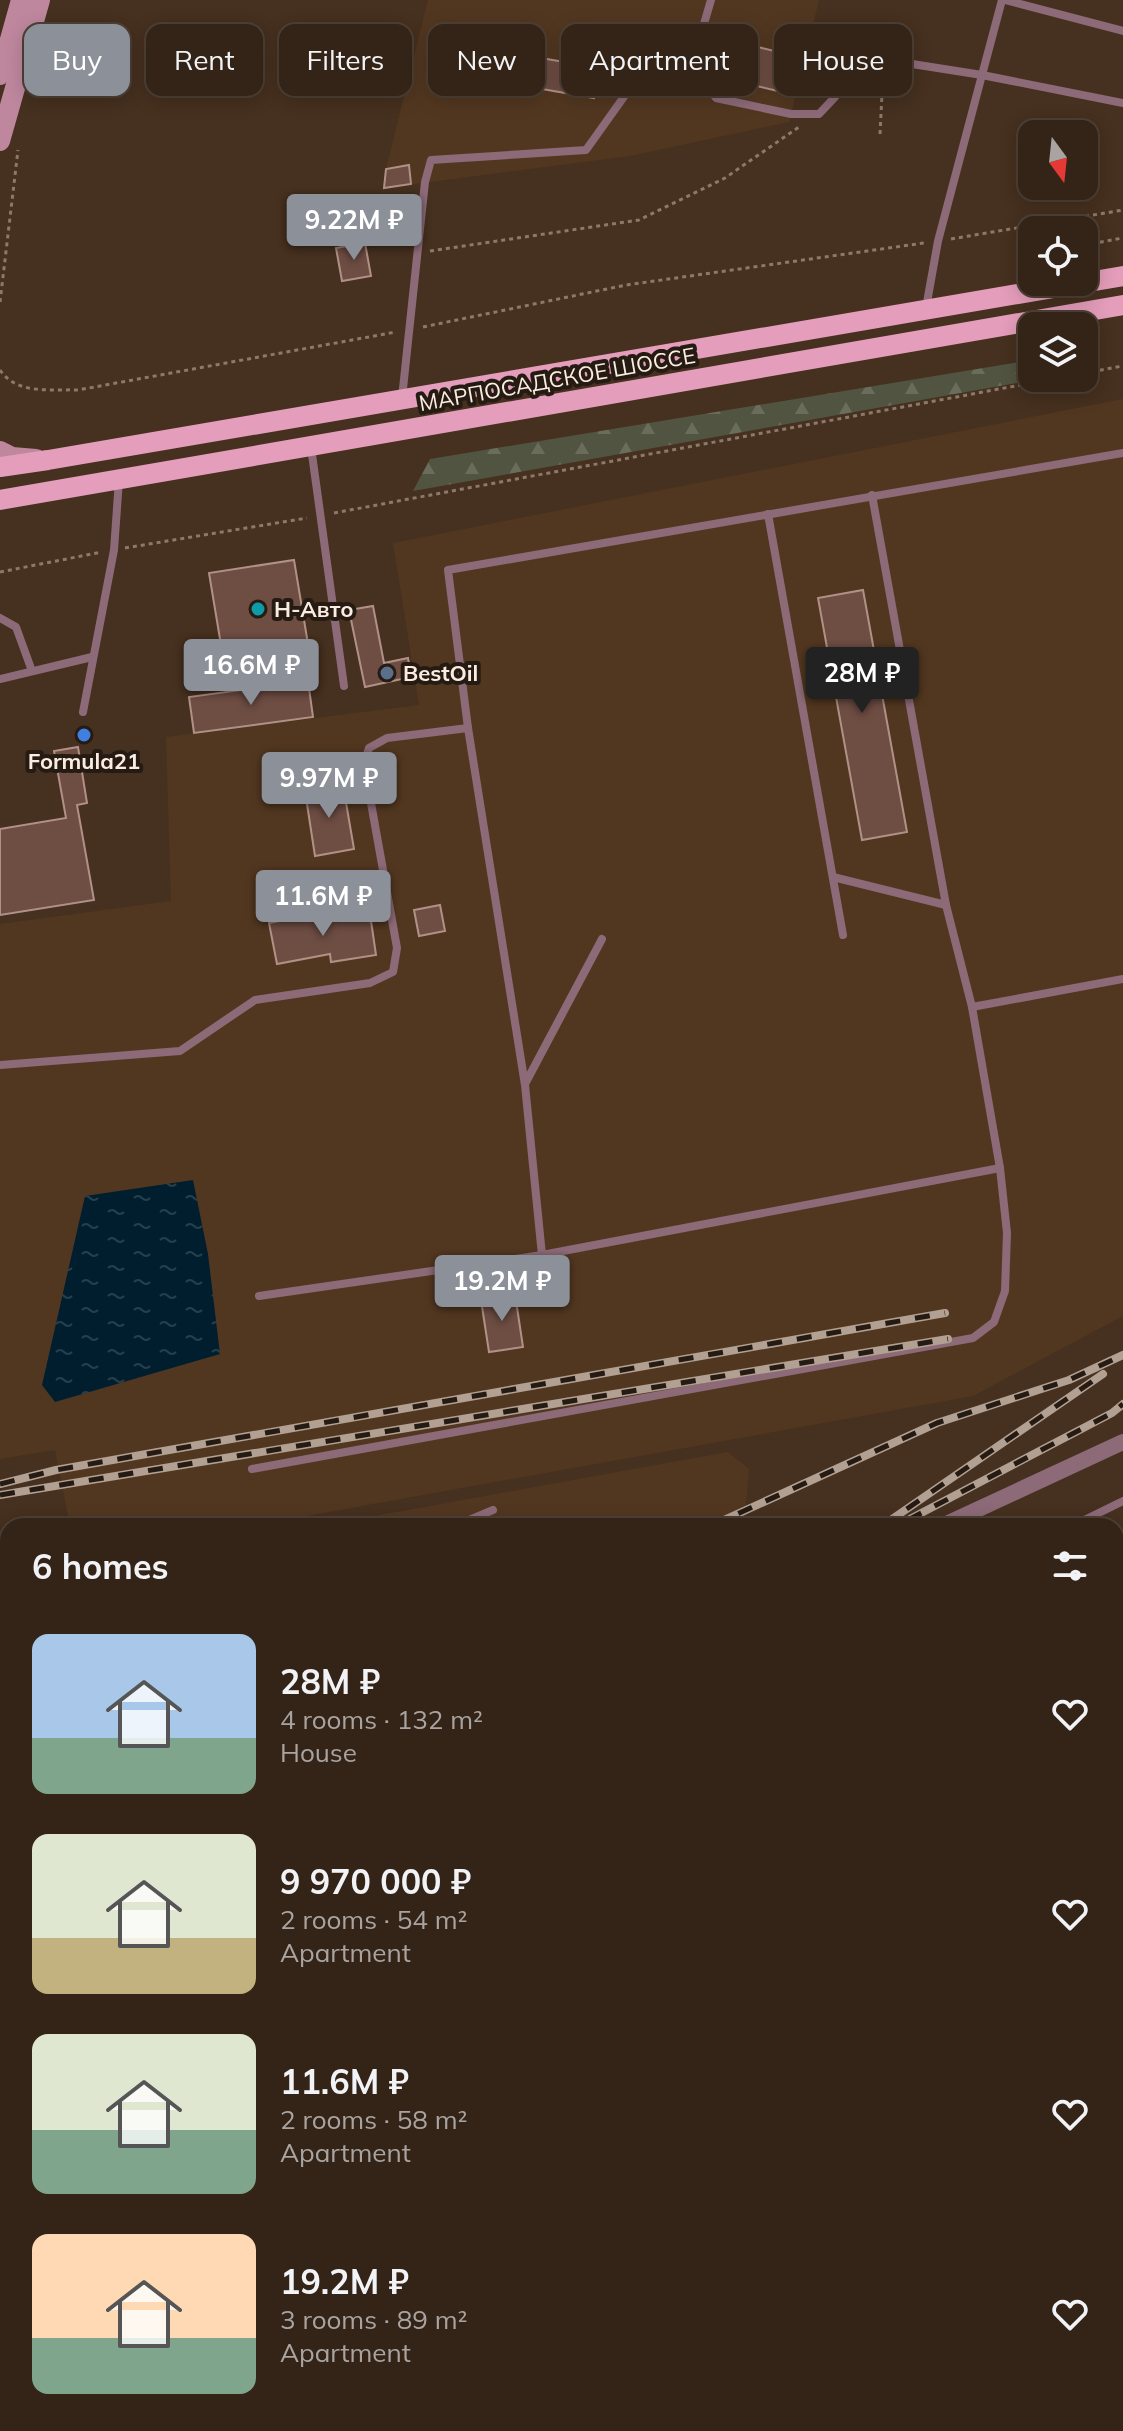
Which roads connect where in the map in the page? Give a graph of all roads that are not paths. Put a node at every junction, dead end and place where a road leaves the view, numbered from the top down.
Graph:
1 (21, 0) edge
2 (40, 0) edge
3 (711, 0) edge
4 (1003, 0) edge
5 (1123, 31) edge
6 (0, 75) edge
7 (982, 75) junction
8 (624, 96) edge
9 (1123, 103) edge
10 (9, 146) edge
11 (1123, 276) edge
12 (1123, 305) edge
13 (926, 311) junction
14 (402, 400) junction
15 (311, 446) junction
16 (0, 451) edge
17 (1123, 453) edge
18 (48, 460) junction
19 (0, 467) edge
20 (119, 480) junction
21 (872, 495) junction
22 (0, 500) edge
23 (768, 514) junction
24 (0, 618) edge
25 (92, 657) junction
26 (32, 671) junction
27 (0, 679) edge
28 (344, 686) dead end
29 (83, 712) dead end
30 (468, 728) junction
31 (833, 877) junction
32 (946, 905) junction
33 (843, 935) dead end
34 (602, 939) dead end
35 (1123, 979) edge
36 (972, 1007) junction
37 (0, 1065) edge
38 (525, 1085) junction
39 (1000, 1168) junction
40 (542, 1255) junction
41 (259, 1296) dead end
42 (1123, 1442) edge
43 (252, 1469) dead end
44 (1123, 1501) edge
45 (493, 1510) dead end
46 (474, 1518) edge
47 (959, 1518) edge
48 (1088, 1518) edge

1 - 6 main road
2 - 10 main road
3 - 7 lane
4 - 5 lane
4 - 7 lane
7 - 9 lane
7 - 13 lane
8 - 14 lane
11 - 13 main road, МАРПОСАДСКОЕ ШОССЕ
12 - 15 main road, МАРПОСАДСКОЕ ШОССЕ
13 - 14 main road, МАРПОСАДСКОЕ ШОССЕ
14 - 18 main road, МАРПОСАДСКОЕ ШОССЕ
15 - 20 main road, МАРПОСАДСКОЕ ШОССЕ
15 - 28 lane
16 - 18 main road
17 - 21 lane
18 - 19 main road, МАРПОСАДСКОЕ ШОССЕ
20 - 22 main road, МАРПОСАДСКОЕ ШОССЕ
20 - 25 lane
21 - 23 lane
21 - 32 lane
23 - 30 lane
23 - 31 lane
24 - 26 lane
25 - 26 lane
25 - 29 lane
26 - 27 lane
30 - 37 lane
30 - 38 lane
31 - 32 lane
31 - 33 lane
32 - 36 lane
34 - 38 lane
35 - 36 lane
36 - 39 lane
38 - 40 lane
39 - 40 lane
39 - 43 lane
40 - 41 lane
42 - 47 street
44 - 48 lane
45 - 46 lane

